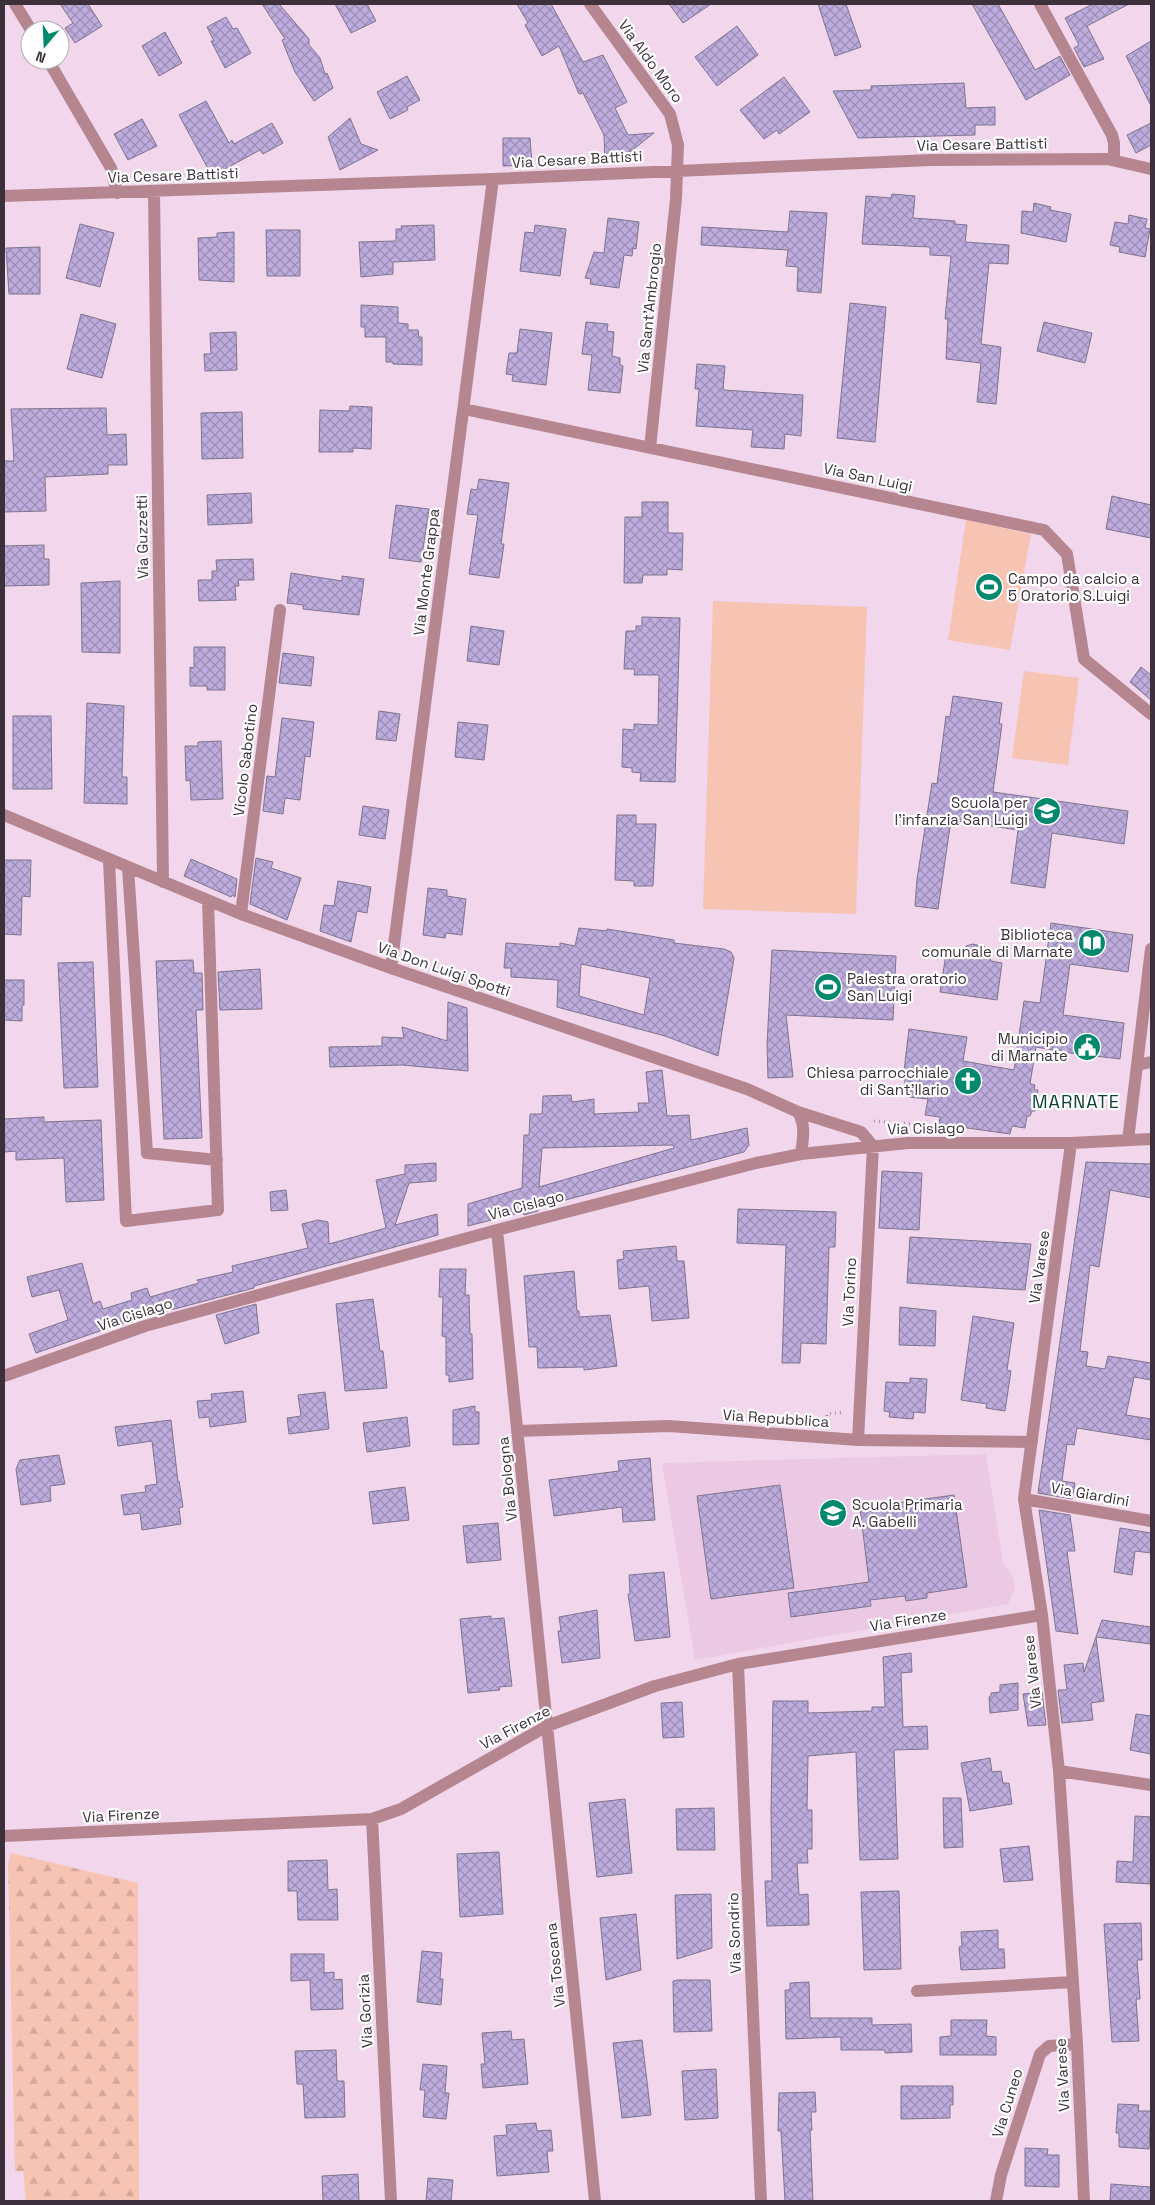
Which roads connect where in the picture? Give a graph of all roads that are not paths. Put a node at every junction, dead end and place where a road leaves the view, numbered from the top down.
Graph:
1 (15, 4) edge
2 (590, 4) edge
3 (1040, 4) edge
4 (25, 20) edge
5 (54, 70) edge
6 (1114, 160) junction
7 (1151, 169) edge
8 (679, 170) junction
9 (493, 179) junction
10 (154, 192) junction
11 (117, 193) junction
12 (4, 196) edge
13 (464, 409) junction
14 (650, 448) junction
15 (280, 610) dead end
16 (1151, 714) edge
17 (4, 815) edge
18 (110, 860) junction
19 (128, 868) junction
20 (163, 882) junction
21 (208, 901) junction
22 (241, 914) junction
23 (1151, 949) edge
24 (391, 968) junction
25 (1148, 999) edge
26 (1151, 1013) edge
27 (1151, 1062) edge
28 (1137, 1066) junction
29 (798, 1112) junction
30 (1151, 1139) edge
31 (1128, 1140) junction
32 (1071, 1143) junction
33 (873, 1146) junction
34 (801, 1154) junction
35 (217, 1160) junction
36 (497, 1230) junction
37 (4, 1376) edge
38 (518, 1431) junction
39 (858, 1440) junction
40 (1032, 1442) junction
41 (1024, 1499) junction
42 (1151, 1522) edge
43 (1042, 1615) junction
44 (738, 1664) junction
45 (547, 1726) junction
46 (1059, 1771) junction
47 (1151, 1785) edge
48 (372, 1819) junction
49 (4, 1836) edge
50 (1073, 1982) junction
51 (917, 1991) dead end
52 (1077, 2044) junction
53 (391, 2201) edge
54 (595, 2201) edge
55 (761, 2201) edge
56 (996, 2201) edge
57 (1084, 2201) edge

1 - 4 street
2 - 8 street, Via Aldo Moro
3 - 6 street
5 - 11 street
6 - 7 street, Via Cesare Battisti
6 - 8 street, Via Cesare Battisti
8 - 9 street, Via Cesare Battisti
8 - 14 street, Via Sant'Ambrogio
9 - 10 street, Via Cesare Battisti
9 - 13 street, Via Monte Grappa
10 - 11 street, Via Cesare Battisti
10 - 20 street, Via Guzzetti
11 - 12 street, Via Cesare Battisti
13 - 14 street, Via San Luigi
13 - 24 street, Via Monte Grappa
14 - 16 street, Via San Luigi
15 - 22 street, Vicolo Sabotino
17 - 18 street, Via Don Luigi Spotti
18 - 19 street, Via Don Luigi Spotti
18 - 35 street
19 - 20 street, Via Don Luigi Spotti
19 - 35 street
20 - 21 street, Via Don Luigi Spotti
21 - 22 street, Via Don Luigi Spotti
21 - 35 street
22 - 24 street, Via Don Luigi Spotti
23 - 25 street
24 - 29 street, Via Don Luigi Spotti
25 - 26 street
25 - 28 street
27 - 28 street
28 - 31 street
29 - 33 street, Via Don Luigi Spotti
29 - 34 street
30 - 31 street, Via Cislago
31 - 32 street, Via Cislago
32 - 33 street, Via Cislago
32 - 40 street, Via Varese
33 - 34 street, Via Cislago
33 - 39 street, Via Torino
34 - 36 street, Via Cislago
36 - 37 street, Via Cislago
36 - 38 street, Via Bologna
38 - 39 street, Via Repubblica
38 - 45 street, Via Bologna
39 - 40 street, Via Repubblica
40 - 41 street, Via Varese
41 - 42 street, Via Giardini
41 - 43 street, Via Varese
43 - 44 street, Via Firenze
43 - 46 street, Via Varese
44 - 45 street, Via Firenze
44 - 55 street, Via Sondrio
45 - 48 street, Via Firenze
45 - 54 street, Via Toscana
46 - 47 street
46 - 50 street, Via Varese
48 - 49 street, Via Firenze
48 - 53 street, Via Gorizia
50 - 51 street
50 - 52 street, Via Varese
52 - 56 street, Via Cuneo
52 - 57 street, Via Varese

